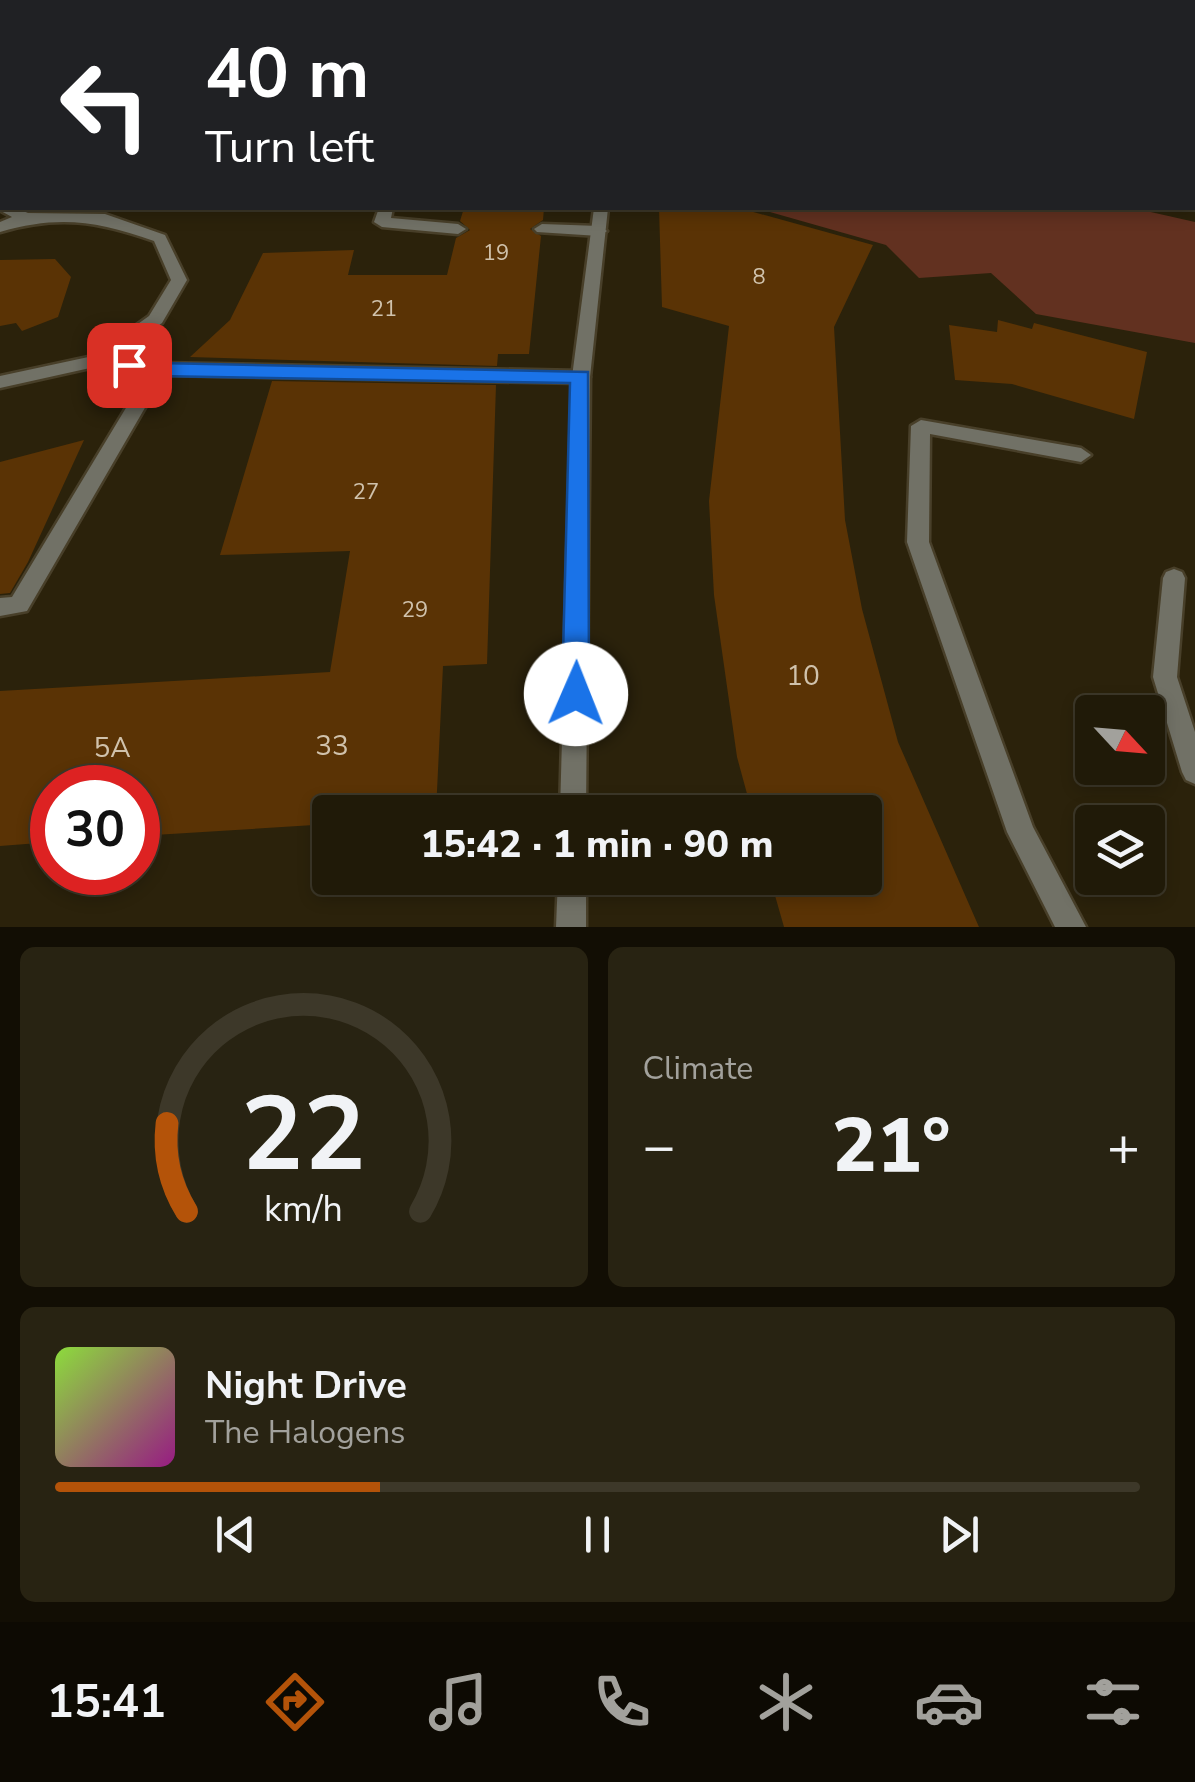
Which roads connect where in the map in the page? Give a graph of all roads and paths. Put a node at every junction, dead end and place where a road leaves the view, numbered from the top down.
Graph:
1 (10, 210) edge
2 (385, 210) edge
3 (602, 210) edge
4 (25, 218) junction
5 (0, 228) edge
6 (458, 229) dead end
7 (542, 229) dead end
8 (599, 231) junction
9 (99, 360) junction
10 (158, 370) junction
11 (581, 377) junction
12 (0, 382) edge
13 (1081, 454) dead end
14 (1174, 578) dead end
15 (0, 607) edge
16 (1195, 772) edge
17 (573, 795) edge
18 (572, 895) edge
19 (572, 927) edge
20 (1071, 927) edge

1 - 4 street
2 - 6 street
3 - 8 street
4 - 5 street
4 - 9 street
7 - 8 street
8 - 11 street
9 - 10 street
9 - 12 street
10 - 11 street
10 - 15 street
11 - 17 street
13 - 20 street
14 - 16 street
18 - 19 street

